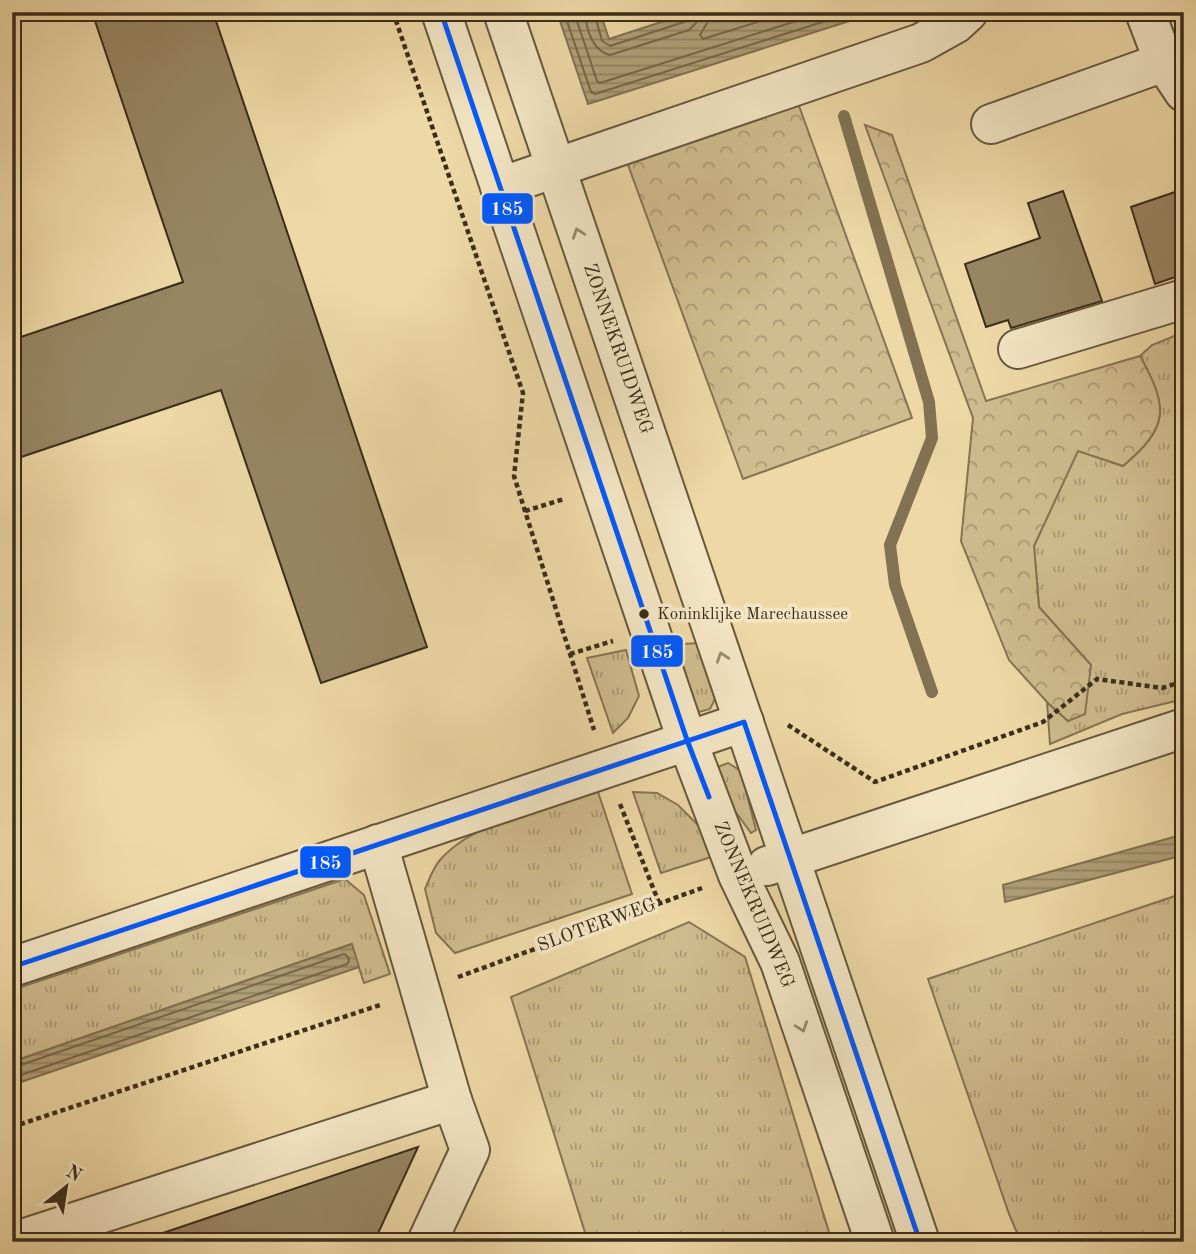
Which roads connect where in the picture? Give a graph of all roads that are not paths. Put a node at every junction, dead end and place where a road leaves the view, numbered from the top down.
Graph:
1 (441, 12) edge
2 (503, 12) edge
3 (968, 12) edge
4 (1145, 12) edge
5 (1174, 77) edge
6 (991, 124) dead end
7 (555, 168) junction
8 (500, 187) junction
9 (1184, 299) edge
10 (1018, 349) dead end
11 (744, 722) junction
12 (1184, 728) edge
13 (687, 740) junction
14 (378, 844) junction
15 (790, 858) junction
16 (738, 875) junction
17 (12, 967) edge
18 (452, 1100) junction
19 (13, 1242) edge
20 (427, 1242) edge
21 (875, 1242) edge
22 (920, 1242) edge

1 - 8 street, ZONNEKRUIDWEG
2 - 7 street, ZONNEKRUIDWEG
3 - 7 street
4 - 5 street
5 - 6 street
7 - 8 street
11 -> 7 street, ZONNEKRUIDWEG
8 - 13 street, ZONNEKRUIDWEG
9 - 10 street
11 - 13 street
11 - 15 street, ZONNEKRUIDWEG
12 - 15 street
13 - 14 street
13 - 16 street, ZONNEKRUIDWEG
14 - 17 street
14 - 18 street
15 - 16 street
15 - 22 street, ZONNEKRUIDWEG
16 -> 21 street, ZONNEKRUIDWEG
18 - 19 street
18 - 20 street

